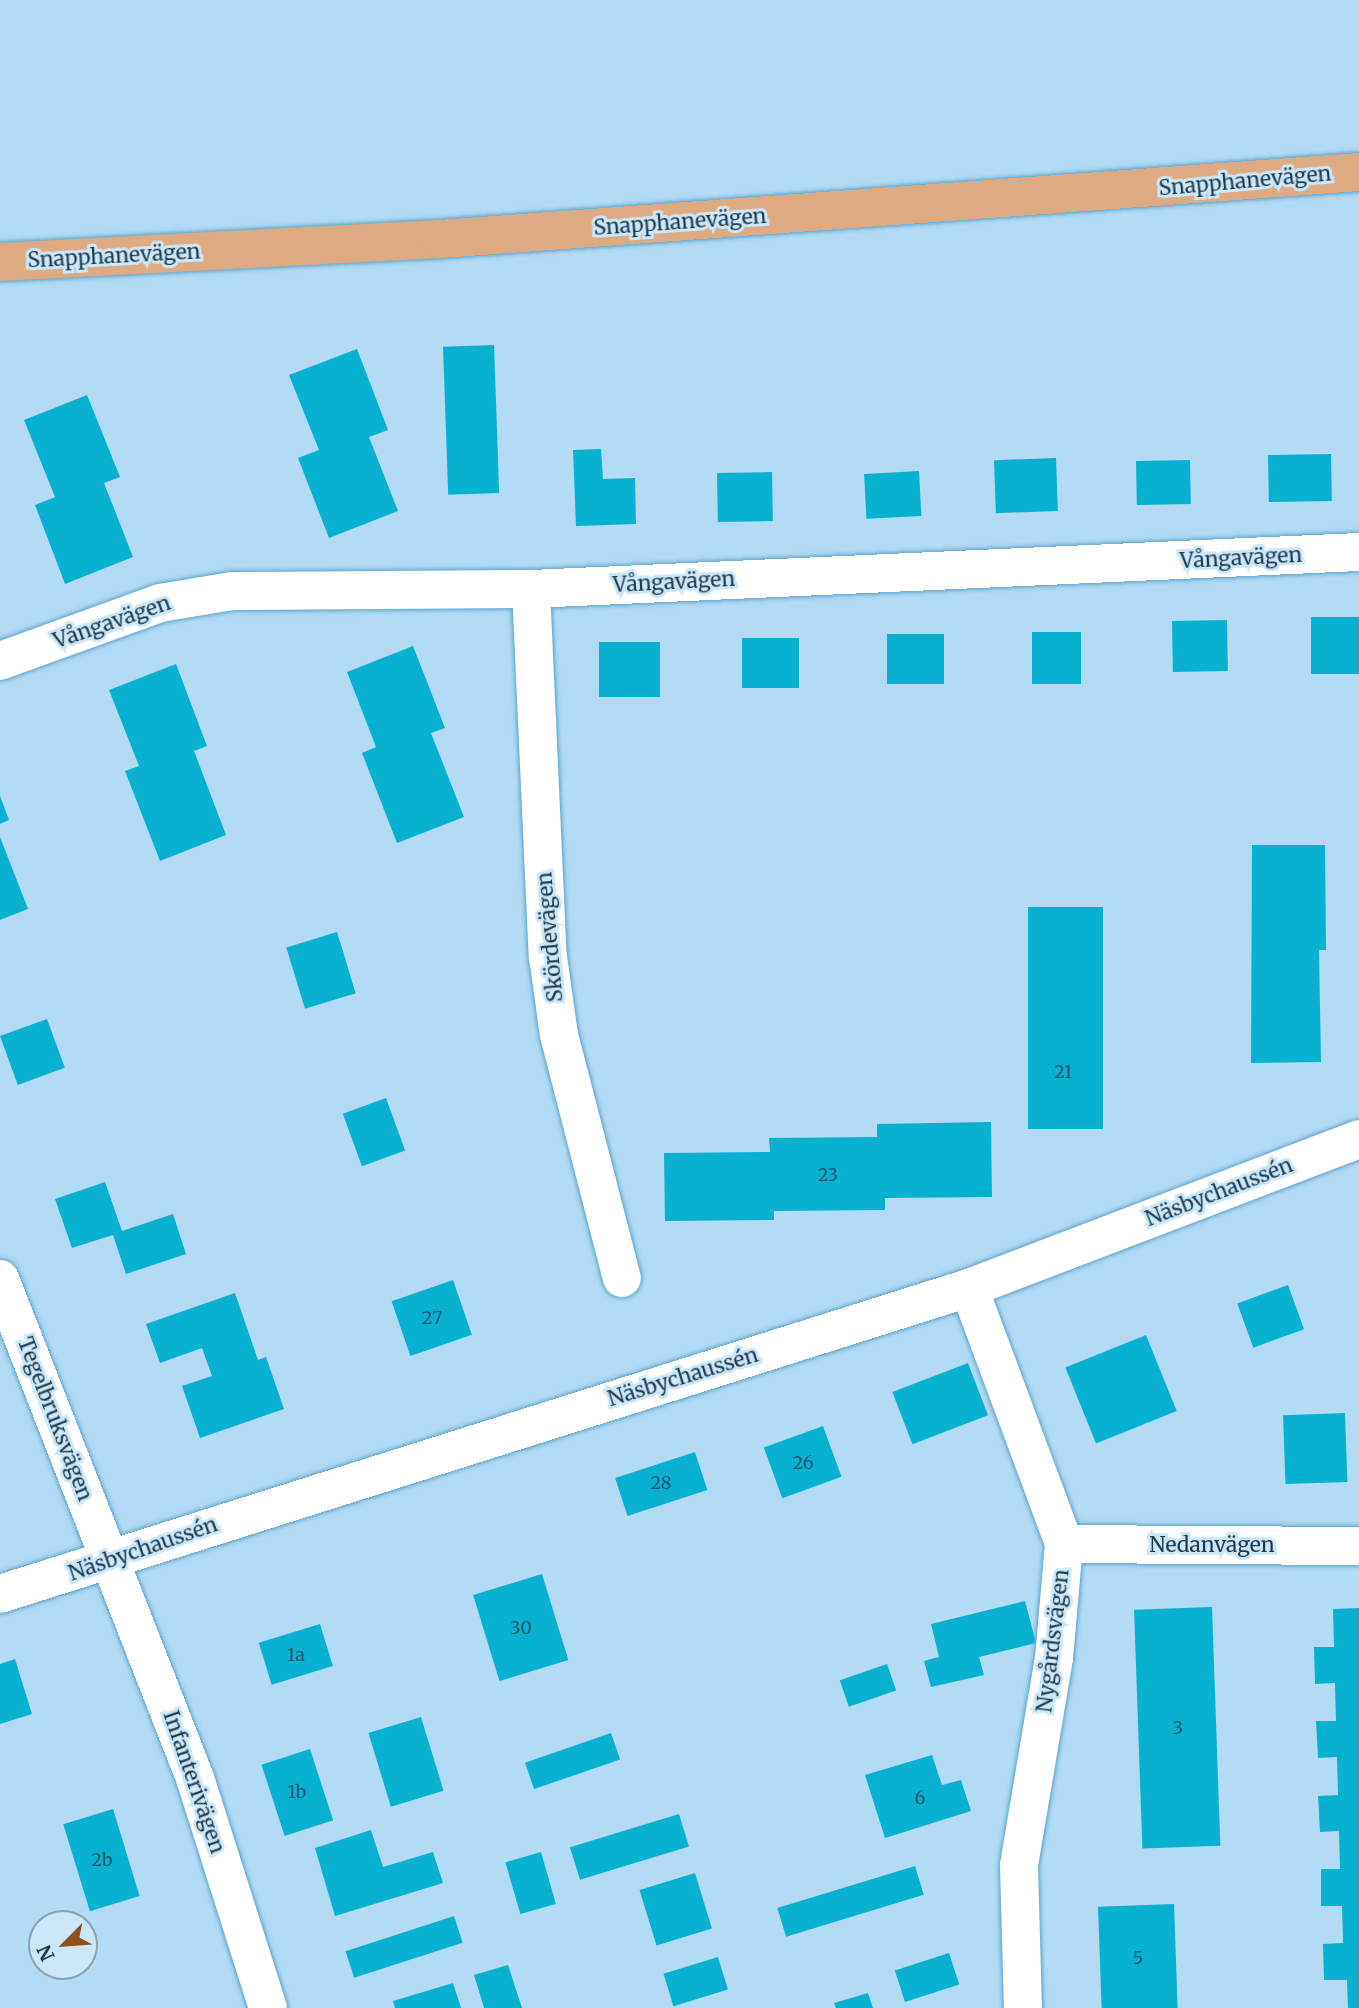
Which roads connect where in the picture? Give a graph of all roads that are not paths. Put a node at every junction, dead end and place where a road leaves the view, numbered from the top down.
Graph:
1 (1359, 172) edge
2 (0, 261) edge
3 (1359, 552) edge
4 (531, 589) junction
5 (0, 661) edge
6 (1359, 1139) edge
7 (622, 1278) dead end
8 (0, 1279) edge
9 (969, 1288) junction
10 (1064, 1544) junction
11 (1359, 1546) edge
12 (108, 1560) junction
13 (0, 1594) edge
14 (268, 2008) edge
15 (1023, 2008) edge

1 - 2 main road, Snapphanevägen
3 - 4 street, Vångavägen
4 - 5 street, Vångavägen
4 - 7 street, Skördevägen
6 - 9 street, Näsbychaussén
8 - 12 street, Tegelbruksvägen
9 - 10 street, Nygårdsvägen
9 - 12 street, Näsbychaussén
10 - 11 street, Nedanvägen
10 - 15 street, Nygårdsvägen
12 - 13 street, Näsbychaussén
12 - 14 street, Infanterivägen

